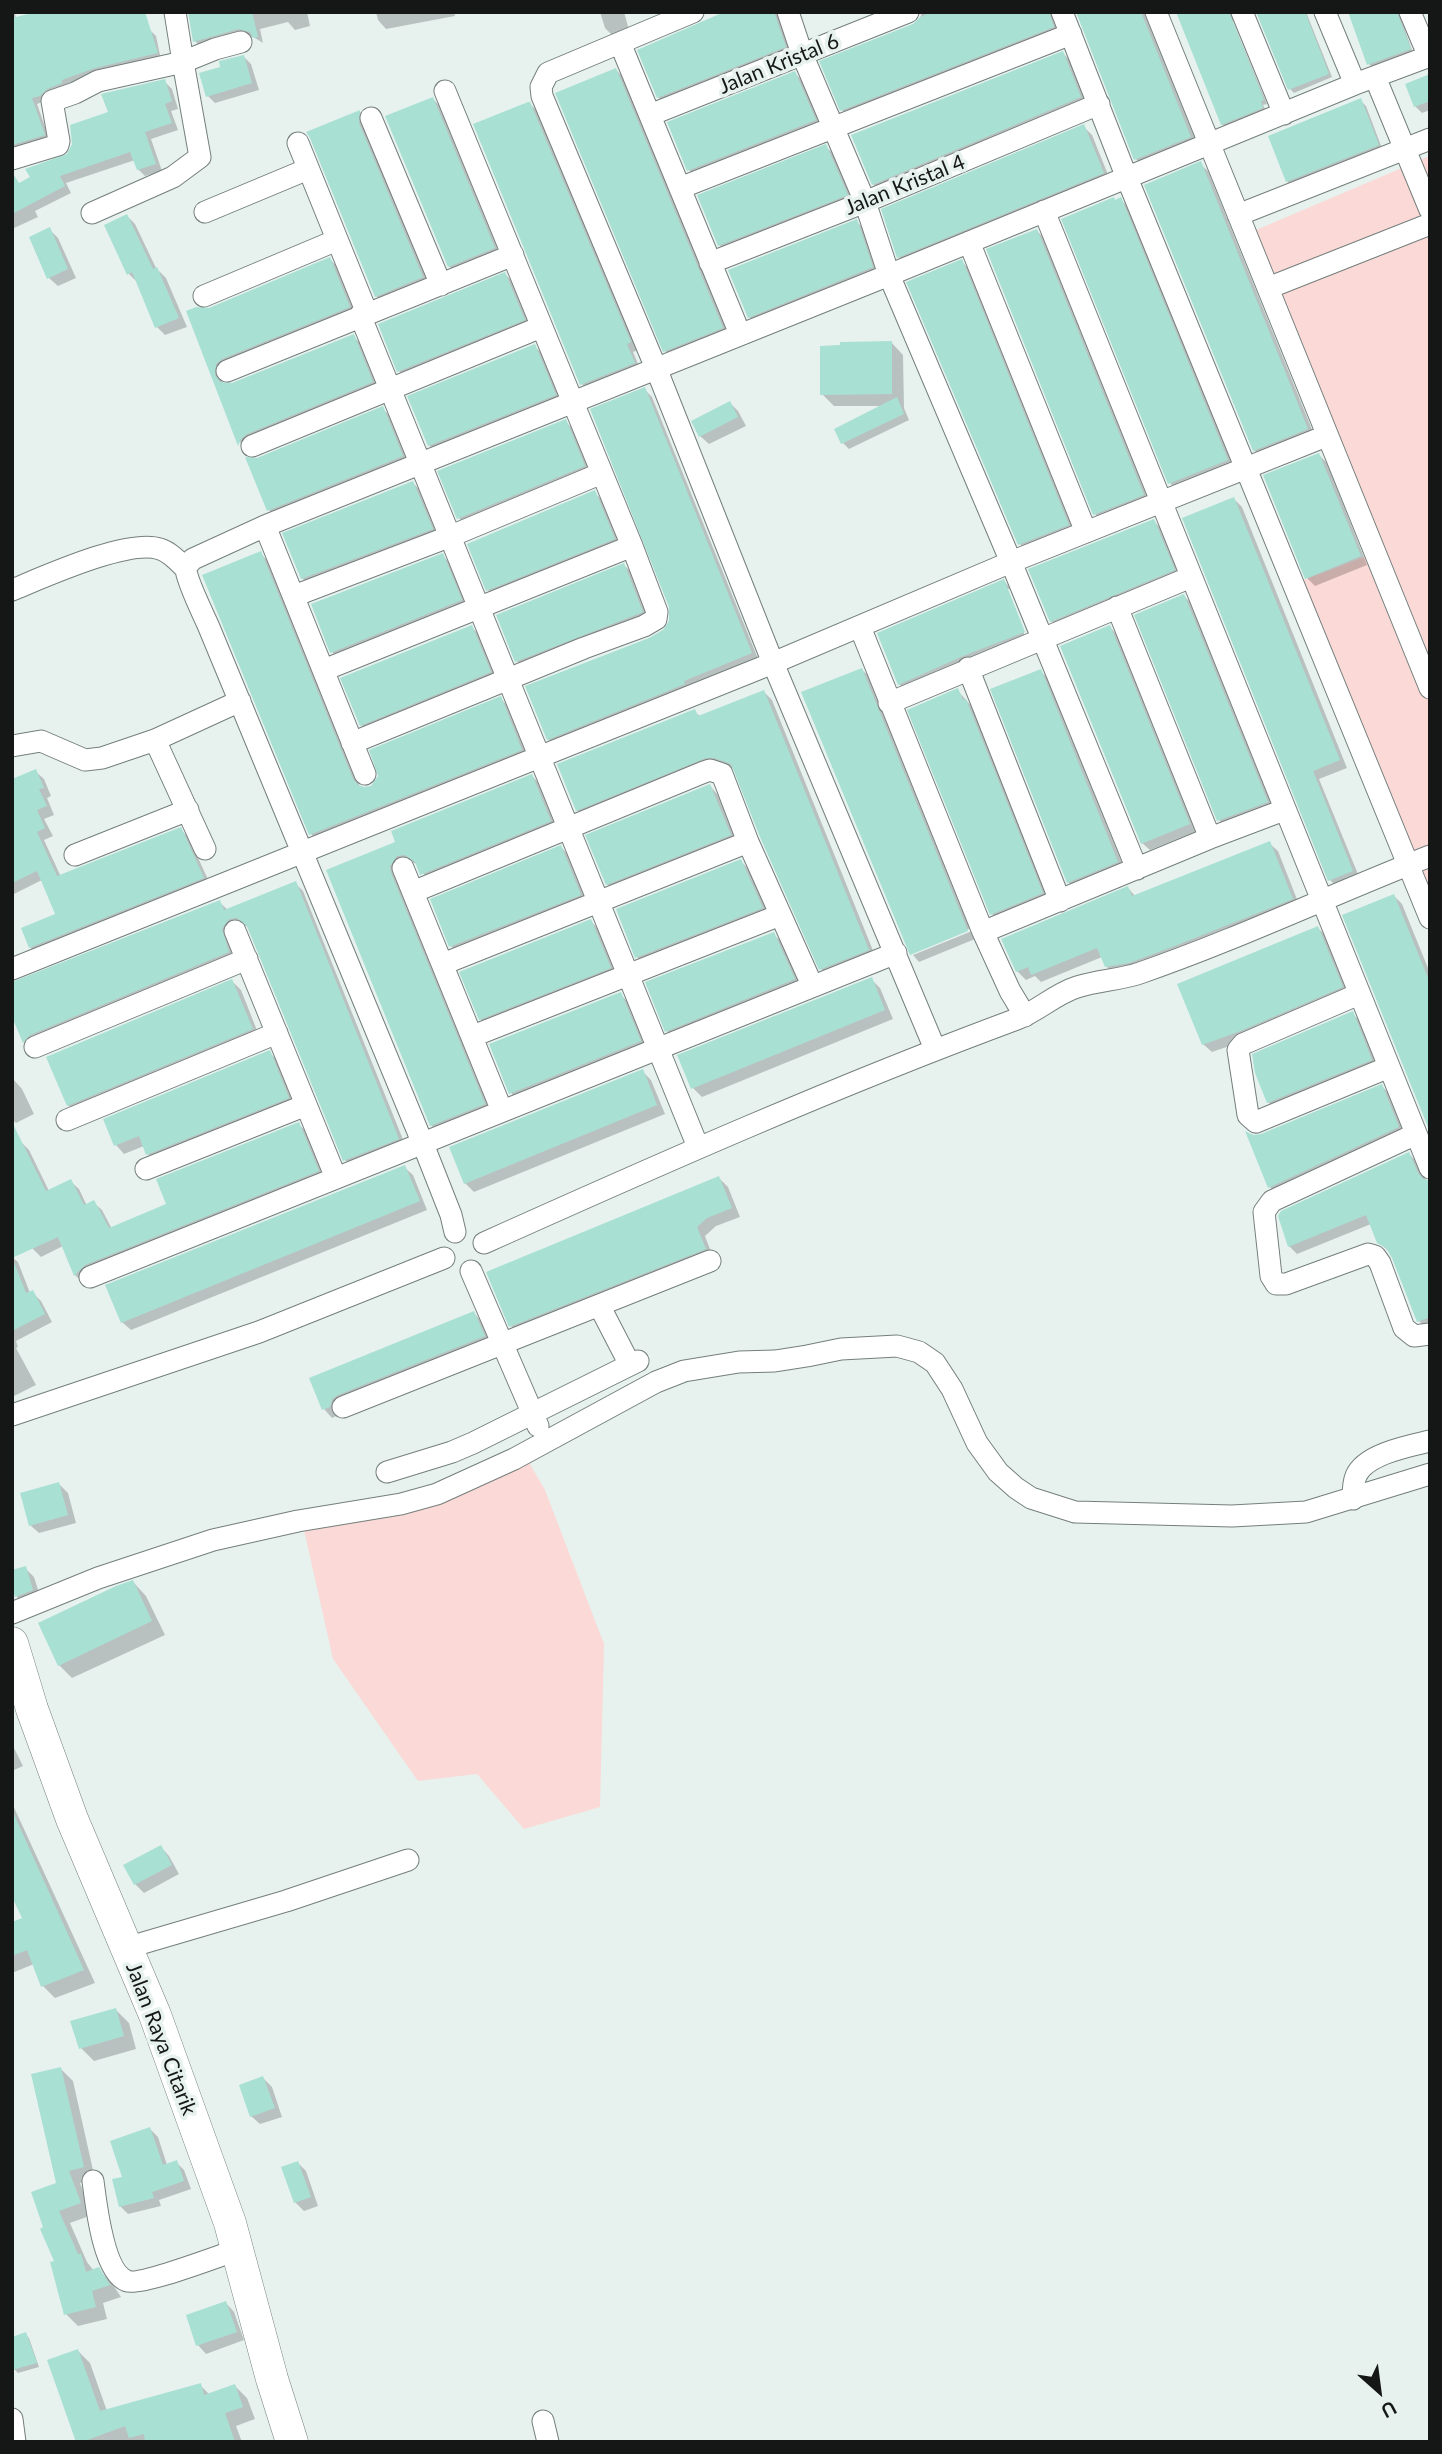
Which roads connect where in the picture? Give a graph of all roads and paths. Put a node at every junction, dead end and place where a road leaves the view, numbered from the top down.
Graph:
1 (175, 12) edge
2 (693, 12) edge
3 (788, 12) edge
4 (908, 12) edge
5 (1062, 12) edge
6 (1156, 12) edge
7 (1242, 12) edge
8 (1325, 12) edge
9 (1410, 12) edge
10 (1071, 34) junction
11 (241, 42) dead end
12 (620, 43) junction
13 (802, 54) junction
14 (1429, 57) edge
15 (183, 62) junction
16 (1375, 76) junction
17 (1354, 84) junction
18 (445, 91) dead end
19 (1099, 104) junction
20 (1283, 114) junction
21 (650, 115) junction
22 (371, 118) dead end
23 (834, 128) junction
24 (1430, 139) edge
25 (298, 143) dead end
26 (1210, 143) junction
27 (1404, 149) junction
28 (12, 159) edge
29 (308, 169) junction
30 (1127, 178) junction
31 (680, 188) junction
32 (864, 202) junction
33 (1430, 209) edge
34 (1044, 211) junction
35 (205, 212) dead end
36 (92, 213) dead end
37 (1238, 215) junction
38 (1430, 224) edge
39 (337, 240) junction
40 (970, 242) junction
41 (513, 255) junction
42 (710, 262) junction
43 (889, 275) junction
44 (441, 285) junction
45 (1268, 288) junction
46 (204, 296) dead end
47 (364, 314) junction
48 (541, 327) junction
49 (740, 334) junction
50 (656, 368) junction
51 (227, 371) dead end
52 (388, 388) junction
53 (572, 401) junction
54 (1326, 436) junction
55 (252, 446) dead end
56 (421, 462) junction
57 (1246, 469) junction
58 (602, 473) junction
59 (1161, 502) junction
60 (265, 526) junction
61 (1086, 532) junction
62 (451, 536) junction
63 (632, 546) junction
64 (1011, 562) junction
65 (186, 569) junction
66 (1191, 577) junction
67 (12, 590) edge
68 (294, 596) junction
69 (1117, 607) junction
70 (480, 608) junction
71 (860, 627) junction
72 (1042, 638) junction
73 (773, 663) junction
74 (968, 668) junction
75 (324, 670) junction
76 (507, 680) junction
77 (1430, 688) edge
78 (240, 701) junction
79 (889, 703) junction
80 (155, 740) junction
81 (352, 743) junction
82 (12, 746) edge
83 (540, 757) junction
84 (365, 774) dead end
85 (188, 810) junction
86 (1283, 810) junction
87 (568, 828) junction
88 (1210, 838) junction
89 (748, 842) junction
90 (205, 849) dead end
91 (301, 852) junction
92 (75, 855) dead end
93 (1430, 856) edge
94 (1408, 865) junction
95 (403, 868) dead end
96 (1137, 869) junction
97 (413, 892) junction
98 (1320, 900) junction
99 (1060, 901) junction
100 (599, 902) junction
101 (780, 915) junction
102 (1430, 918) edge
103 (235, 931) dead end
104 (983, 932) junction
105 (896, 953) junction
106 (247, 959) junction
107 (443, 964) junction
108 (12, 969) edge
109 (627, 976) junction
110 (811, 985) junction
111 (1359, 994) junction
112 (1025, 1016) junction
113 (277, 1033) junction
114 (473, 1036) junction
115 (35, 1047) dead end
116 (658, 1049) junction
117 (935, 1049) junction
118 (1389, 1067) junction
119 (306, 1105) junction
120 (502, 1111) junction
121 (66, 1120) dead end
122 (1416, 1134) junction
123 (423, 1144) junction
124 (698, 1147) junction
125 (1430, 1168) edge
126 (146, 1169) dead end
127 (336, 1178) junction
128 (455, 1231) junction
129 (484, 1243) junction
130 (444, 1258) junction
131 (710, 1261) dead end
132 (471, 1271) junction
133 (90, 1277) dead end
134 (599, 1305) junction
135 (1430, 1334) edge
136 (502, 1343) junction
137 (343, 1406) dead end
138 (532, 1414) junction
139 (12, 1415) edge
140 (546, 1441) junction
141 (1430, 1441) edge
142 (387, 1472) dead end
143 (1430, 1474) edge
144 (1353, 1499) junction
145 (12, 1613) edge
146 (12, 1643) edge
147 (408, 1860) dead end
148 (126, 1948) junction
149 (93, 2180) dead end
150 (237, 2250) junction
151 (12, 2419) edge
152 (543, 2421) dead end
153 (15, 2442) edge
154 (292, 2442) edge
155 (548, 2442) edge

1 - 15 street
2 - 12 street
3 - 13 street
4 - 13 street, Jalan Kristal 6
5 - 10 street
6 - 26 street
7 - 20 street
8 - 17 street
9 - 14 street
10 - 19 street
10 - 23 street
11 - 15 street
12 - 21 street
12 - 50 street
13 - 21 street, Jalan Kristal 6
13 - 23 street
14 - 16 street
15 - 28 street
15 - 36 street
16 - 17 street
16 - 27 street
17 - 20 street
18 - 41 street
19 - 30 street
19 - 32 street, Jalan Kristal 4
20 - 26 street
21 - 31 street
22 - 44 street
23 - 31 street
23 - 32 street
24 - 27 street
25 - 29 street
26 - 30 street
26 - 37 street
27 - 33 street
27 - 37 street
29 - 35 street
29 - 39 street
30 - 34 street
30 - 57 street
31 - 42 street
32 - 42 street, Jalan Kristal 4
32 - 43 street
34 - 40 street
34 - 59 street
37 - 45 street
38 - 45 street
39 - 46 street
39 - 47 street
40 - 43 street
40 - 61 street
41 - 44 street
41 - 48 street
42 - 49 street
43 - 49 street
43 - 64 street
44 - 47 street
45 - 54 street
47 - 51 street
47 - 52 street
48 - 52 street
48 - 53 street
49 - 50 street
50 - 53 street
50 - 73 street
52 - 55 street
52 - 56 street
53 - 56 street
53 - 58 street
54 - 57 street
54 - 77 street
56 - 60 street
56 - 62 street
57 - 59 street
57 - 94 street
58 - 62 street
58 - 63 street
59 - 61 street
59 - 66 street
60 - 65 street
60 - 68 street
61 - 64 street
62 - 68 street
62 - 70 street
63 - 70 street
63 - 76 street
64 - 71 street
64 - 72 street
65 - 67 street
65 - 78 street
66 - 69 street
66 - 86 street
68 - 75 street
69 - 72 street
69 - 88 street
70 - 75 street
70 - 76 street
71 - 73 street
71 - 79 street
72 - 74 street
72 - 96 street
73 - 83 street
73 - 105 street
74 - 79 street
74 - 99 street
75 - 81 street
76 - 81 street
76 - 83 street
78 - 80 street
78 - 91 street
79 - 104 street
80 - 82 street
80 - 85 street
81 - 84 street
83 - 87 street
83 - 91 street
85 - 90 street
85 - 92 street
86 - 88 street
86 - 98 street
87 - 89 street
87 - 97 street
87 - 100 street
88 - 96 street
89 - 100 street
89 - 101 street
91 - 108 street
91 - 123 street
93 - 94 street
94 - 98 street
94 - 102 street
95 - 97 street
96 - 99 street
97 - 107 street
98 - 111 street
98 - 112 street
99 - 104 street
100 - 107 street
100 - 109 street
101 - 109 street
101 - 110 street
103 - 106 street
104 - 112 street
105 - 110 street
105 - 117 street
106 - 113 street
106 - 115 street
107 - 114 street
109 - 114 street
109 - 116 street
110 - 116 street
111 - 118 street
111 - 118 street
112 - 117 street
113 - 119 street
113 - 121 street
114 - 120 street
116 - 120 street
116 - 124 street
117 - 124 street
118 - 122 street
119 - 126 street
119 - 127 street
120 - 123 street
122 - 125 street
122 - 135 street
123 - 127 street
123 - 128 street
124 - 129 street
127 - 133 street
128 - 129 street
128 - 130 street
129 - 132 street
130 - 132 street
130 - 139 street
131 - 134 street
132 - 136 street
134 - 136 street
134 - 138 street
136 - 137 street
136 - 138 street
138 - 140 street
138 - 142 street
140 - 144 street
140 - 145 street
141 - 144 street
143 - 144 street
146 - 148 street, Jalan Raya Citarik
147 - 148 street
148 - 150 street, Jalan Raya Citarik
149 - 150 street
150 - 154 street, Jalan Raya Citarik
151 - 153 street
152 - 155 street

